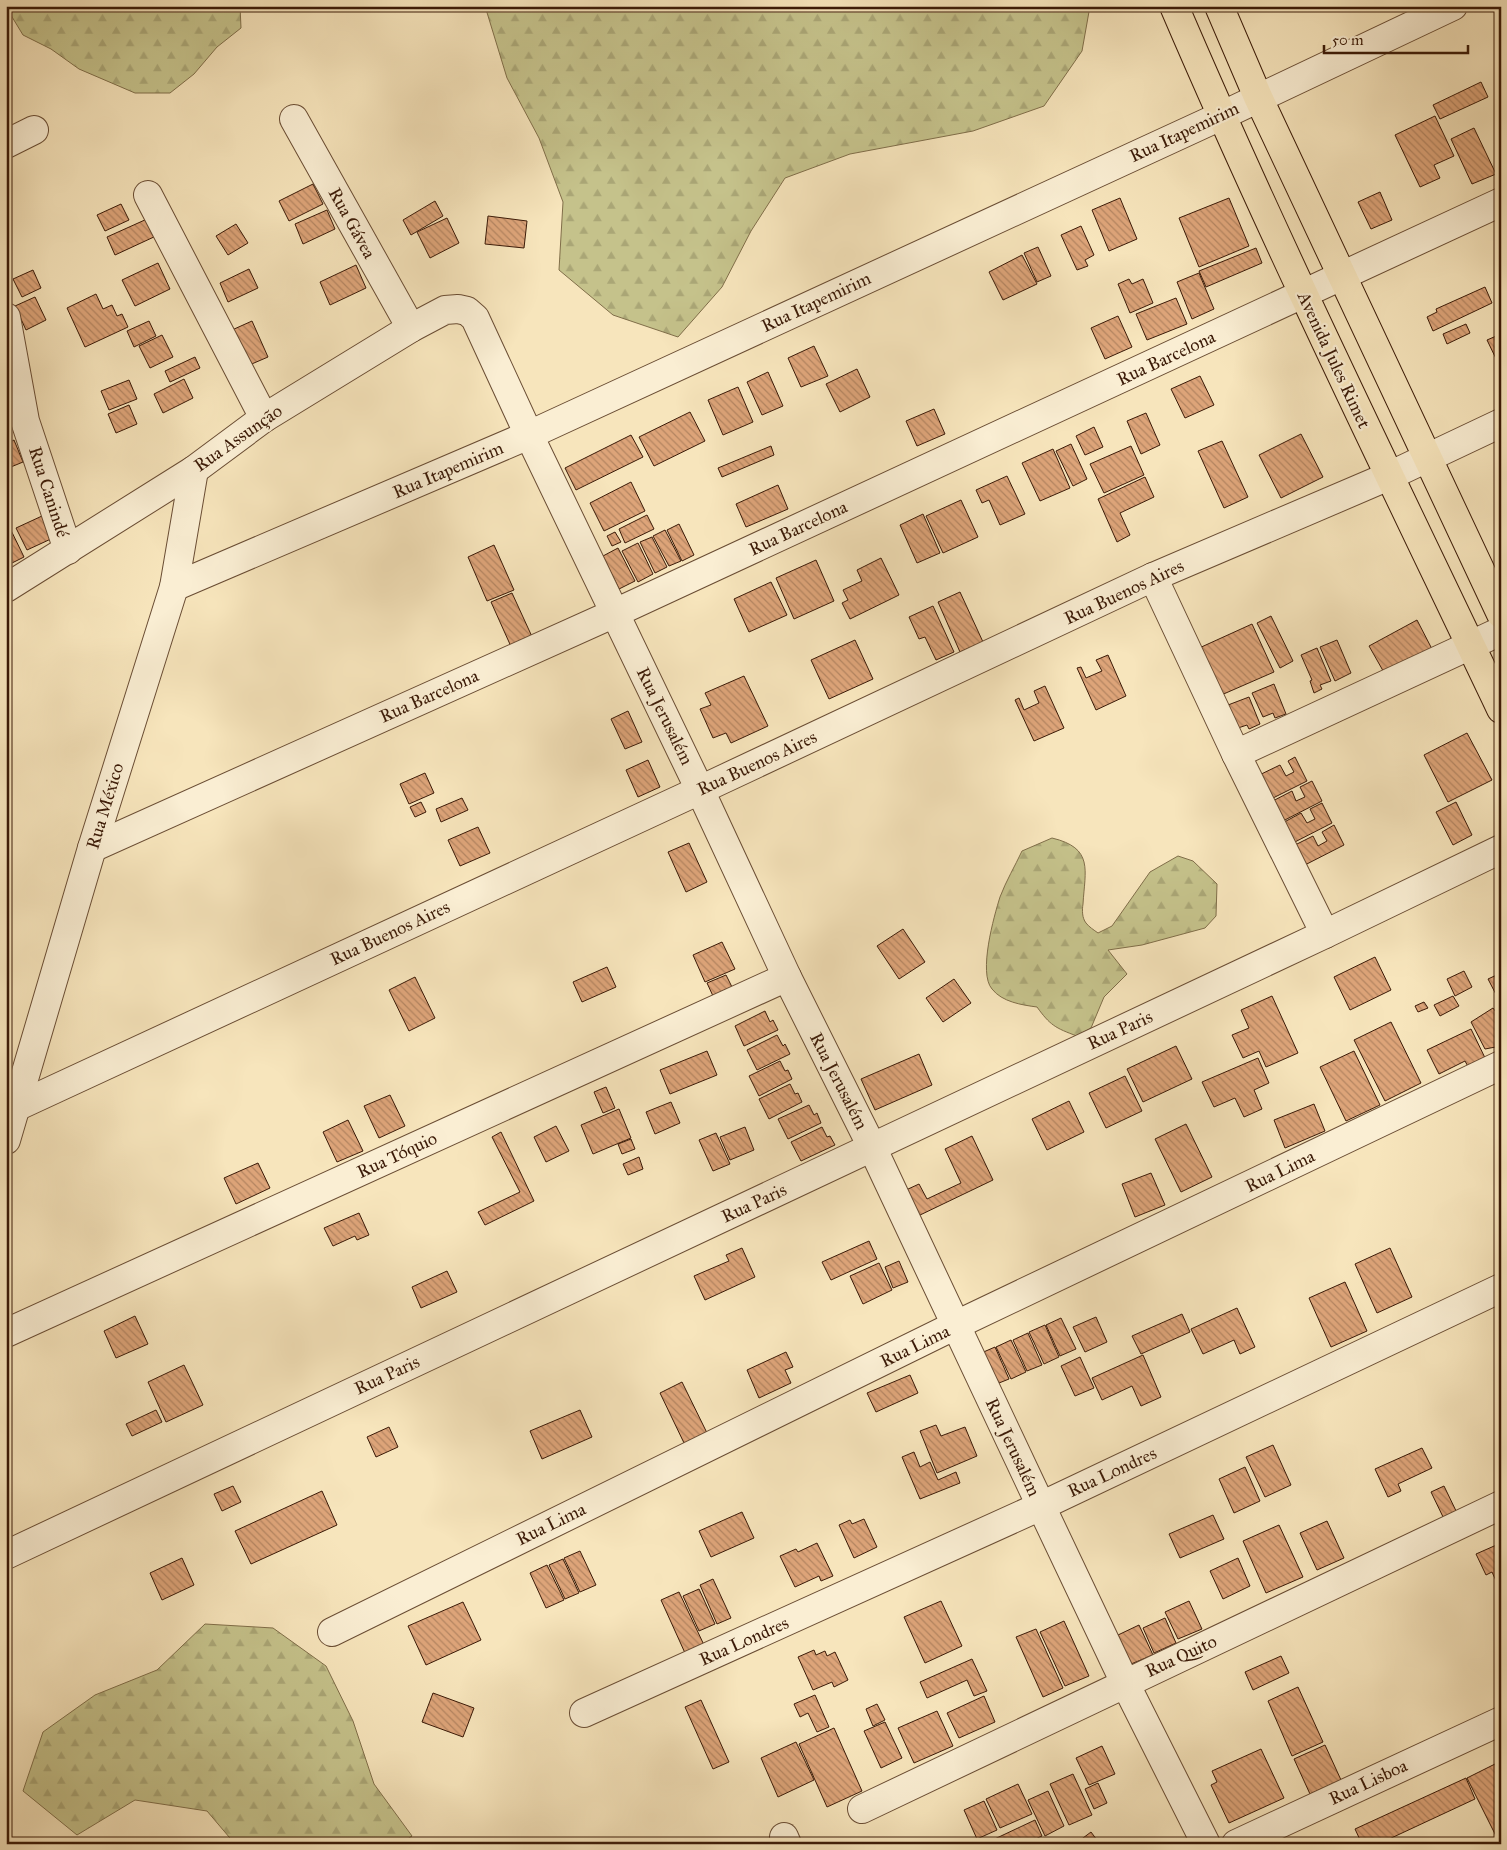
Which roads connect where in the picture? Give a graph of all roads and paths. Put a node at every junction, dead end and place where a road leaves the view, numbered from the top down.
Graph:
1 (1174, 6) edge
2 (1219, 6) edge
3 (1453, 6) edge
4 (1258, 98) junction
5 (1221, 116) junction
6 (294, 119) dead end
7 (34, 130) dead end
8 (6, 144) edge
9 (148, 195) dead end
10 (1501, 202) edge
11 (1343, 276) junction
12 (1303, 295) junction
13 (6, 317) edge
14 (475, 318) joint
15 (411, 328) junction
16 (264, 418) junction
17 (1501, 423) edge
18 (529, 435) junction
19 (1428, 458) junction
20 (194, 470) junction
21 (1389, 476) junction
22 (68, 550) junction
23 (1153, 577) junction
24 (174, 587) junction
25 (6, 588) edge
26 (615, 613) junction
27 (1501, 614) edge
28 (1501, 631) edge
29 (1471, 646) junction
30 (1501, 709) edge
31 (1236, 754) junction
32 (700, 790) junction
33 (92, 848) junction
34 (1501, 849) edge
35 (1325, 934) junction
36 (787, 977) junction
37 (1501, 1066) edge
38 (16, 1107) junction
39 (6, 1140) edge
40 (872, 1147) junction
41 (1501, 1288) edge
42 (956, 1325) junction
43 (6, 1333) edge
44 (1501, 1505) edge
45 (1041, 1506) junction
46 (6, 1555) edge
47 (332, 1632) dead end
48 (1126, 1682) junction
49 (584, 1713) dead end
50 (1501, 1721) edge
51 (862, 1809) dead end
52 (1206, 1844) edge
53 (1236, 1844) edge

1 - 5 main road, Avenida Jules Rimet
2 - 4 main road
3 - 4 street, Rua Itapemirim
4 - 5 street, Rua Itapemirim
4 - 11 main road
5 - 12 main road, Avenida Jules Rimet
5 - 18 street, Rua Itapemirim
6 - 15 street, Rua Gávea
7 - 8 street
9 - 16 street
10 - 11 street, Rua Barcelona
11 - 12 street, Rua Barcelona
11 - 19 main road
12 - 21 main road, Avenida Jules Rimet
12 - 26 street, Rua Barcelona
13 - 22 street, Rua Canindé
14 - 15 street, Rua Assunção
14 - 18 street, Rua Jerusalém
15 - 16 street, Rua Assunção
16 - 20 street, Rua Assunção
17 - 19 street, Rua Buenos Aires
18 - 24 street, Rua Itapemirim
18 - 26 street, Rua Jerusalém
19 - 21 street, Rua Buenos Aires
19 - 27 main road
20 - 22 street, Rua Assunção
20 - 24 street, Rua México
21 - 23 street, Rua Buenos Aires
21 - 29 main road, Avenida Jules Rimet
22 - 25 street, Rua Assunção
23 - 31 street
23 - 32 street, Rua Buenos Aires
24 - 33 street, Rua México
26 - 32 street, Rua Jerusalém
26 - 33 street, Rua Barcelona
28 - 29 street
29 - 30 main road, Avenida Jules Rimet
29 - 31 street
31 - 35 street
32 - 36 street, Rua Jerusalém
32 - 38 street, Rua Buenos Aires
33 - 38 street, Rua México
34 - 35 street, Rua Paris
35 - 40 street, Rua Paris
36 - 40 street, Rua Jerusalém
36 - 43 street, Rua Tóquio
37 - 42 street, Rua Lima
38 - 39 street, Rua México
40 - 42 street, Rua Jerusalém
40 - 46 street, Rua Paris
41 - 45 street, Rua Londres
42 - 45 street, Rua Jerusalém
42 - 47 street, Rua Lima
44 - 48 street, Rua Quito
45 - 48 street, Rua Jerusalém
45 - 49 street, Rua Londres
48 - 51 street, Rua Quito
48 - 52 street, Rua Jerusalém
50 - 53 street, Rua Lisboa

